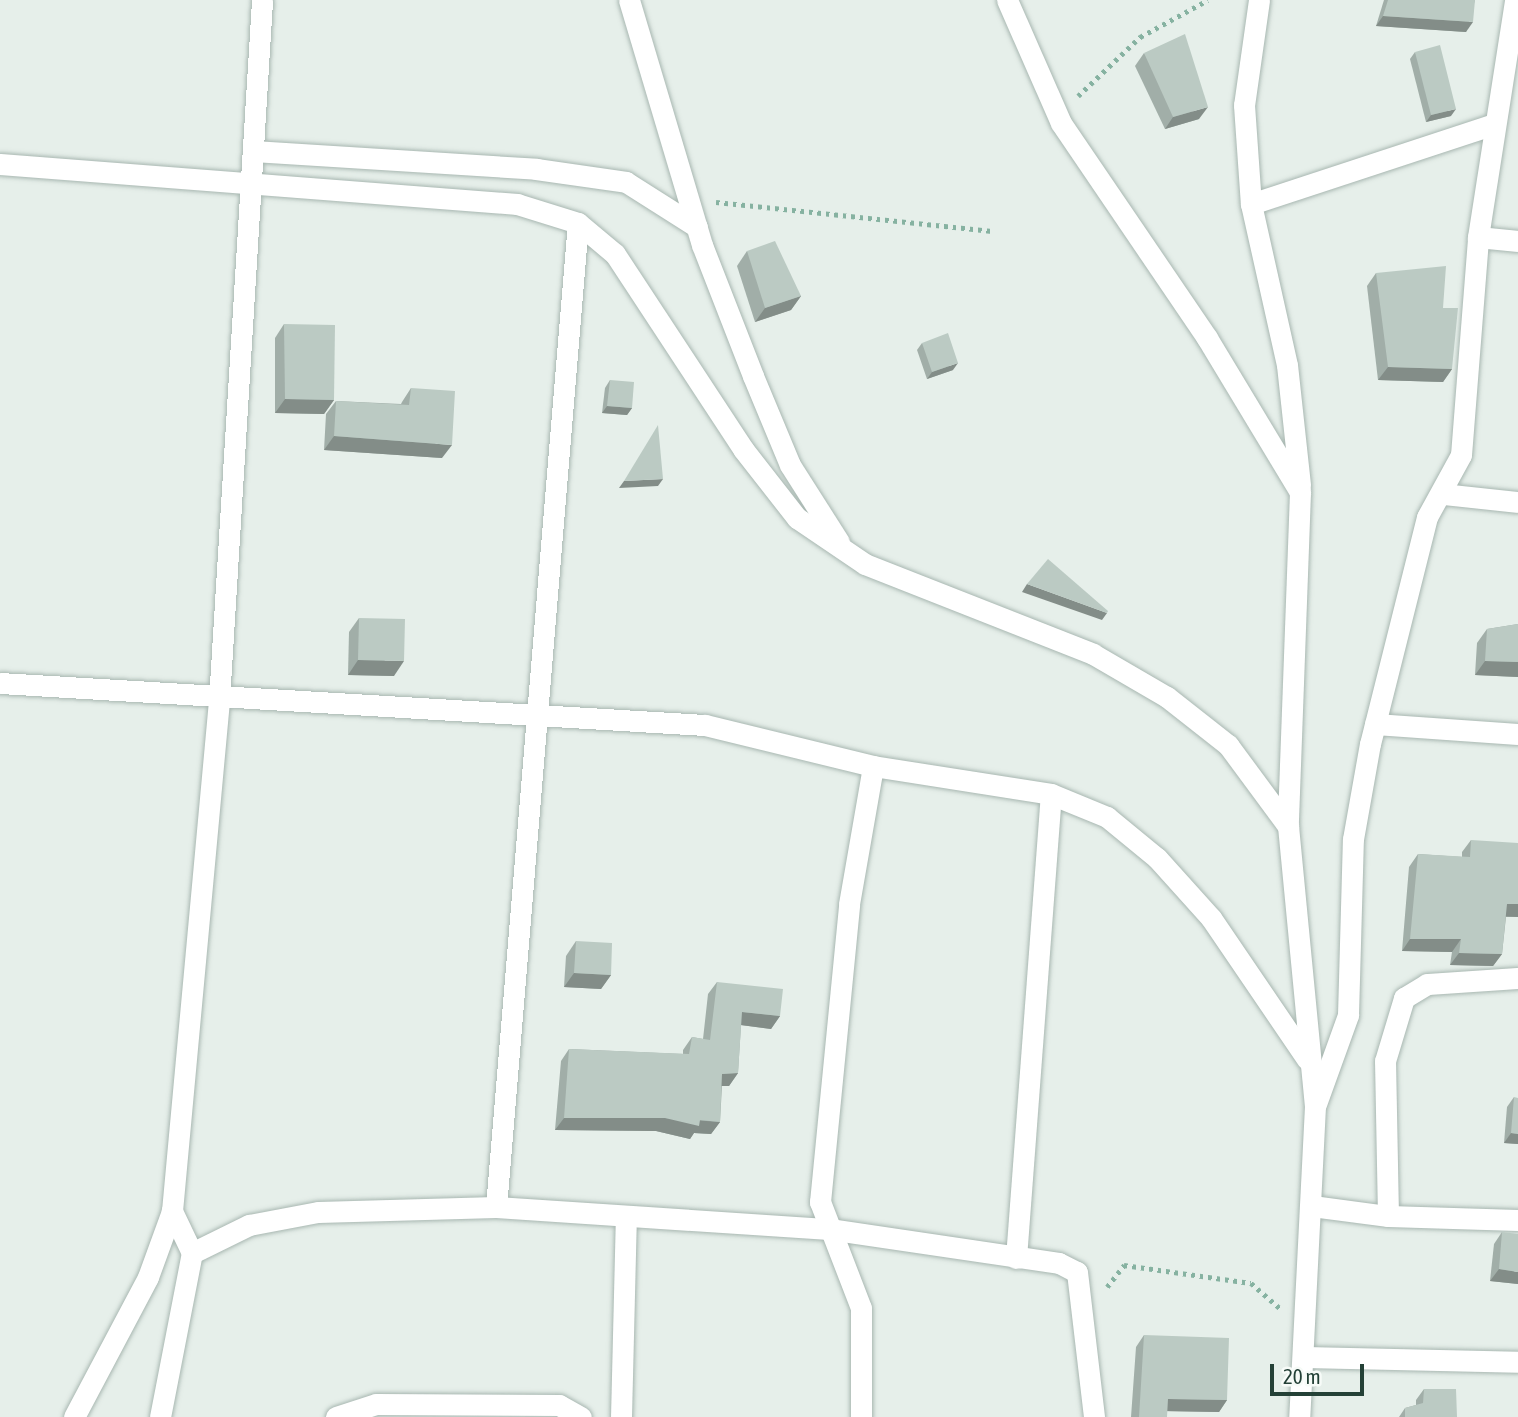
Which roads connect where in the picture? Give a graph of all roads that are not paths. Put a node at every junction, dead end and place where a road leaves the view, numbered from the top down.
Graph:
1 (262, 0) edge
2 (629, 0) edge
3 (1007, 0) edge
4 (1259, 0) edge
5 (1515, 0) edge
6 (1494, 124) junction
7 (253, 151) junction
8 (0, 164) edge
9 (251, 182) junction
10 (1251, 204) junction
11 (578, 223) junction
12 (697, 227) junction
13 (1478, 237) junction
14 (1518, 241) edge
15 (1300, 492) junction
16 (1443, 494) junction
17 (1518, 502) edge
18 (842, 547) junction
19 (0, 683) edge
20 (219, 700) junction
21 (539, 715) junction
22 (1375, 724) junction
23 (1518, 734) edge
24 (873, 766) junction
25 (1051, 794) junction
26 (1288, 826) junction
27 (1518, 978) edge
28 (1308, 1059) junction
29 (1315, 1105) junction
30 (496, 1206) junction
31 (1312, 1206) junction
32 (172, 1211) junction
33 (626, 1216) junction
34 (1388, 1216) junction
35 (1518, 1220) edge
36 (829, 1229) junction
37 (192, 1253) junction
38 (1016, 1258) junction
39 (1304, 1357) junction
40 (1518, 1363) edge
41 (74, 1417) edge
42 (160, 1417) edge
43 (335, 1417) edge
44 (581, 1417) edge
45 (621, 1417) edge
46 (862, 1417) edge
47 (1094, 1417) edge
48 (1299, 1417) edge

1 - 7 street
2 - 12 street
3 - 15 street
4 - 10 street
5 - 6 street
6 - 10 street
6 - 13 street
7 - 9 street
7 - 12 street
8 - 9 street
9 - 11 street
9 - 20 street
10 - 15 street
11 - 18 street
11 - 21 street
12 - 18 street
13 - 14 street
13 - 16 street
15 - 26 street
16 - 17 street
16 - 22 street
18 - 26 street
19 - 20 street
20 - 21 street
20 - 32 street
21 - 24 street
21 - 30 street
22 - 23 street
22 - 29 street
24 - 25 street
24 - 36 street
25 - 28 street
25 - 38 street
26 - 28 street
27 - 34 street
28 - 29 street
29 - 31 street
30 - 33 street
30 - 37 street
31 - 34 street
31 - 39 street
32 - 37 street
32 - 41 street
33 - 36 street
33 - 45 street
34 - 35 street
36 - 38 street
36 - 46 street
37 - 42 street
38 - 47 street
39 - 40 street
39 - 48 street
43 - 44 street

